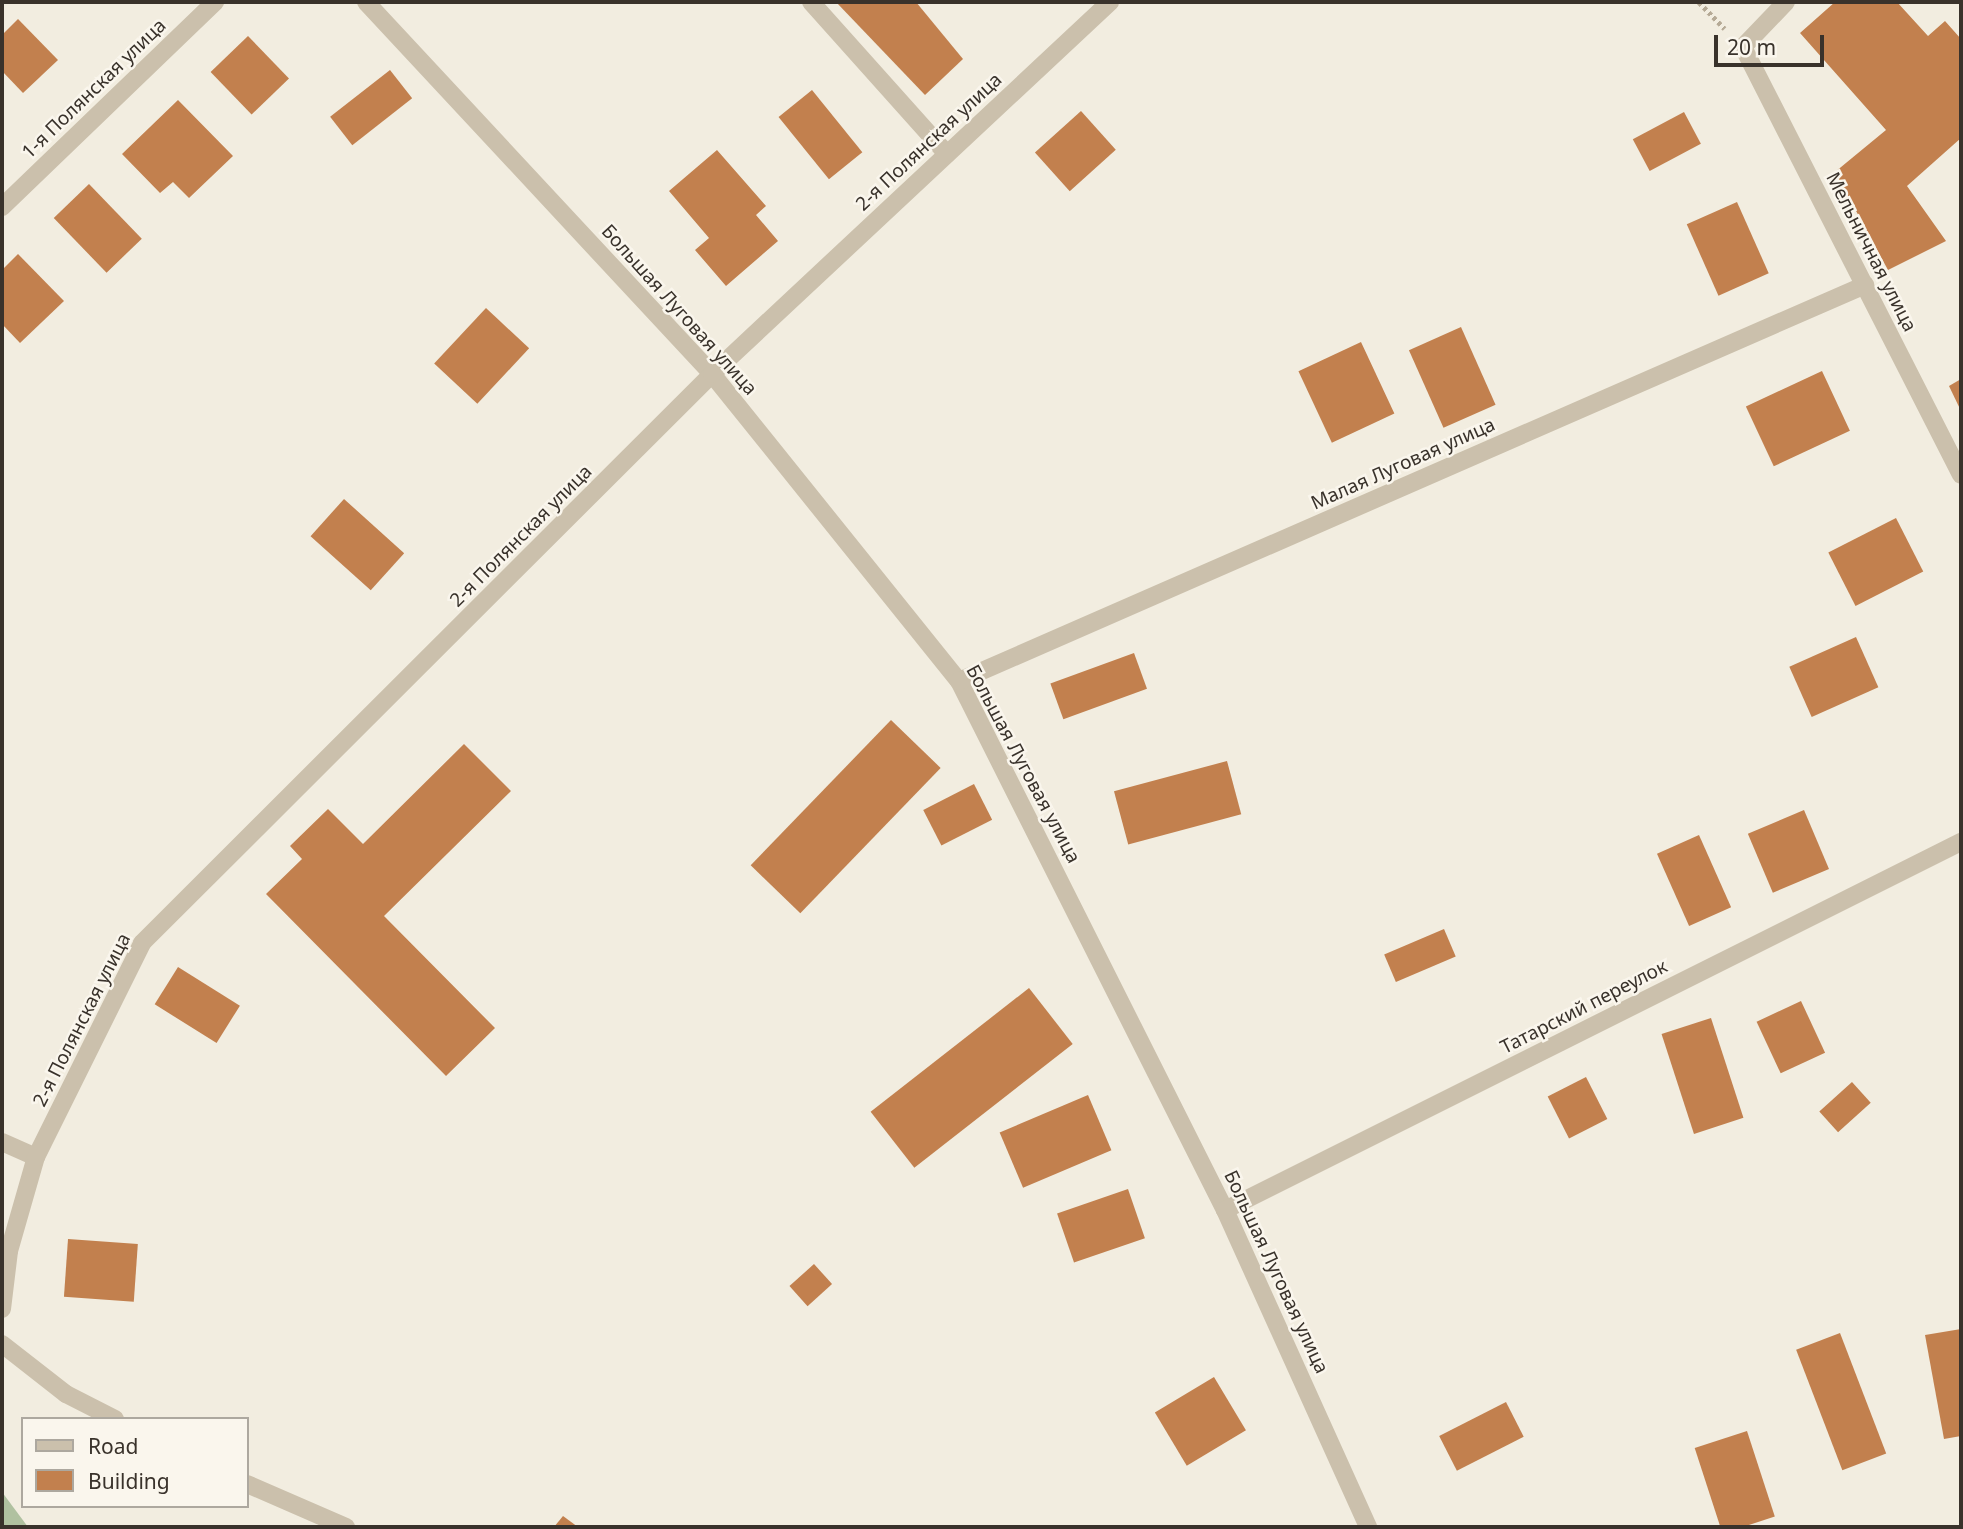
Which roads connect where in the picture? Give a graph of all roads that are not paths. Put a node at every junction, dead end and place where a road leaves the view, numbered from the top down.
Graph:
1 (215, 2) edge
2 (366, 2) edge
3 (811, 2) edge
4 (1110, 2) edge
5 (1786, 2) edge
6 (947, 154) junction
7 (2, 207) edge
8 (1865, 285) junction
9 (712, 374) junction
10 (1961, 475) edge
11 (959, 681) junction
12 (1961, 842) edge
13 (2, 1142) edge
14 (36, 1157) junction
15 (1225, 1210) junction
16 (2, 1309) edge
17 (2, 1344) edge
18 (111, 1417) edge
19 (248, 1484) edge
20 (346, 1527) edge
21 (1368, 1527) edge

1 - 7 street, 1-я Полянская улица
2 - 9 street, Большая Луговая улица
3 - 6 street
4 - 6 street, 2-я Полянская улица
5 - 8 street, Мельничная улица
6 - 9 street, 2-я Полянская улица
8 - 10 street, Мельничная улица
8 - 11 street, Малая Луговая улица
9 - 11 street, Большая Луговая улица
9 - 14 street, 2-я Полянская улица
11 - 15 street, Большая Луговая улица
12 - 15 street, Татарский переулок
13 - 14 street
14 - 16 street, 2-я Полянская улица
15 - 21 street, Большая Луговая улица
17 - 18 street
19 - 20 street

